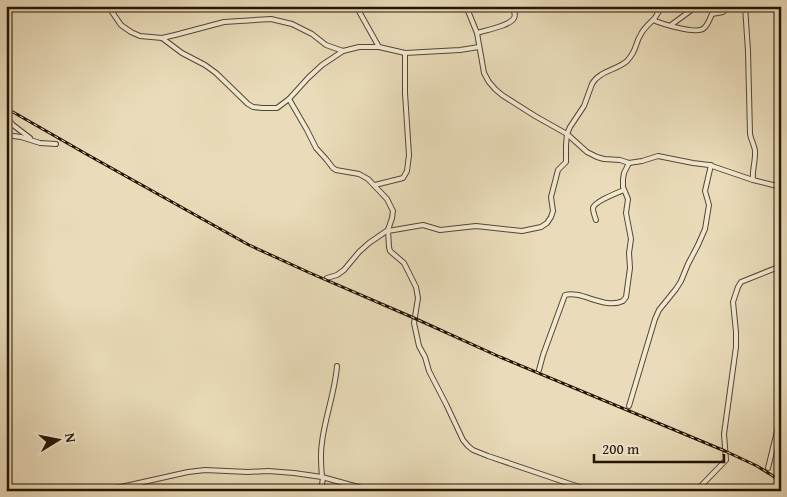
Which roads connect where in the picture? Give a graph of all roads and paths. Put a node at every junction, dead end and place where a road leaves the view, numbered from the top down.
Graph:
1 (16, 6) edge
2 (108, 6) edge
3 (356, 6) edge
4 (466, 6) edge
5 (512, 6) edge
6 (662, 6) edge
7 (697, 6) edge
8 (729, 6) edge
9 (745, 6) edge
10 (6, 9) edge
11 (653, 20) junction
12 (671, 25) junction
13 (477, 33) junction
14 (162, 38) junction
15 (379, 47) junction
16 (479, 47) junction
17 (343, 51) junction
18 (405, 53) junction
19 (289, 99) junction
20 (6, 116) edge
21 (567, 134) junction
22 (6, 135) edge
23 (40, 143) junction
24 (56, 144) dead end
25 (629, 163) junction
26 (712, 165) junction
27 (753, 180) junction
28 (375, 185) junction
29 (781, 187) edge
30 (624, 190) junction
31 (596, 220) dead end
32 (388, 230) junction
33 (781, 266) edge
34 (327, 278) dead end
35 (337, 366) dead end
36 (539, 370) dead end
37 (629, 406) dead end
38 (781, 415) edge
39 (768, 468) dead end
40 (322, 477) junction
41 (103, 491) edge
42 (321, 491) edge
43 (372, 491) edge
44 (591, 491) edge
45 (696, 491) edge

1 - 10 street
2 - 14 street
3 - 15 street
4 - 13 street
5 - 13 street
6 - 11 street
7 - 12 street
8 - 12 street
9 - 27 street
11 - 12 street
11 - 21 street
13 - 16 street
14 - 17 street
14 - 19 street
15 - 17 street
15 - 18 street
16 - 18 street
16 - 21 street
17 - 19 street
18 - 28 street
19 - 28 street
20 - 23 street
21 - 25 street
21 - 32 street
22 - 23 street
23 - 24 street
25 - 26 street
25 - 30 street
26 - 27 street
26 - 37 street
27 - 29 street
28 - 32 street
30 - 31 street
30 - 36 street
32 - 34 street
32 - 44 street
33 - 45 street
35 - 40 street
38 - 39 street
40 - 41 street
40 - 42 street
40 - 43 street

